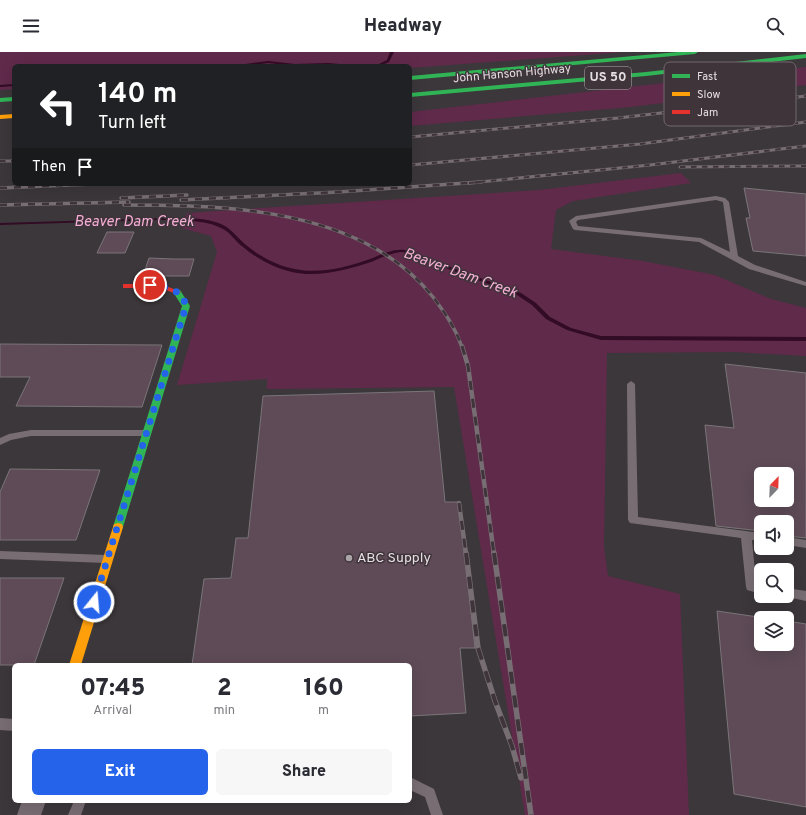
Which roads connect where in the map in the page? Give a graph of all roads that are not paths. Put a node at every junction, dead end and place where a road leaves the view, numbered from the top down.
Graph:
1 (695, 52) edge
2 (806, 56) edge
3 (754, 62) edge
4 (664, 72) edge
5 (412, 78) edge
6 (412, 95) edge
7 (12, 99) edge
8 (0, 100) edge
9 (12, 116) edge
10 (0, 117) edge
11 (734, 257) junction
12 (806, 284) edge
13 (126, 286) dead end
14 (631, 384) dead end
15 (146, 433) junction
16 (0, 442) edge
17 (746, 535) junction
18 (754, 537) edge
19 (794, 542) edge
20 (806, 544) edge
21 (0, 555) edge
22 (107, 559) junction
23 (754, 588) edge
24 (794, 594) edge
25 (806, 596) edge
26 (77, 663) edge
27 (0, 724) edge
28 (12, 725) edge
29 (412, 784) edge
30 (33, 803) edge
31 (79, 803) edge
32 (29, 815) edge
33 (74, 815) edge
34 (437, 815) edge

1 - 5 main road, John Hanson Highway / US 50
2 - 3 main road, John Hanson Highway / US 50
4 - 6 main road, John Hanson Highway / US 50
7 - 8 main road
9 - 10 main road
11 - 11 lane
11 - 12 lane
13 - 15 main road
14 - 17 lane
15 - 16 lane
15 - 22 main road
17 - 18 lane
17 - 23 lane
19 - 20 lane
21 - 22 lane
22 - 26 main road
24 - 25 lane
27 - 28 lane
29 - 34 lane
30 - 32 street
31 - 33 lane

